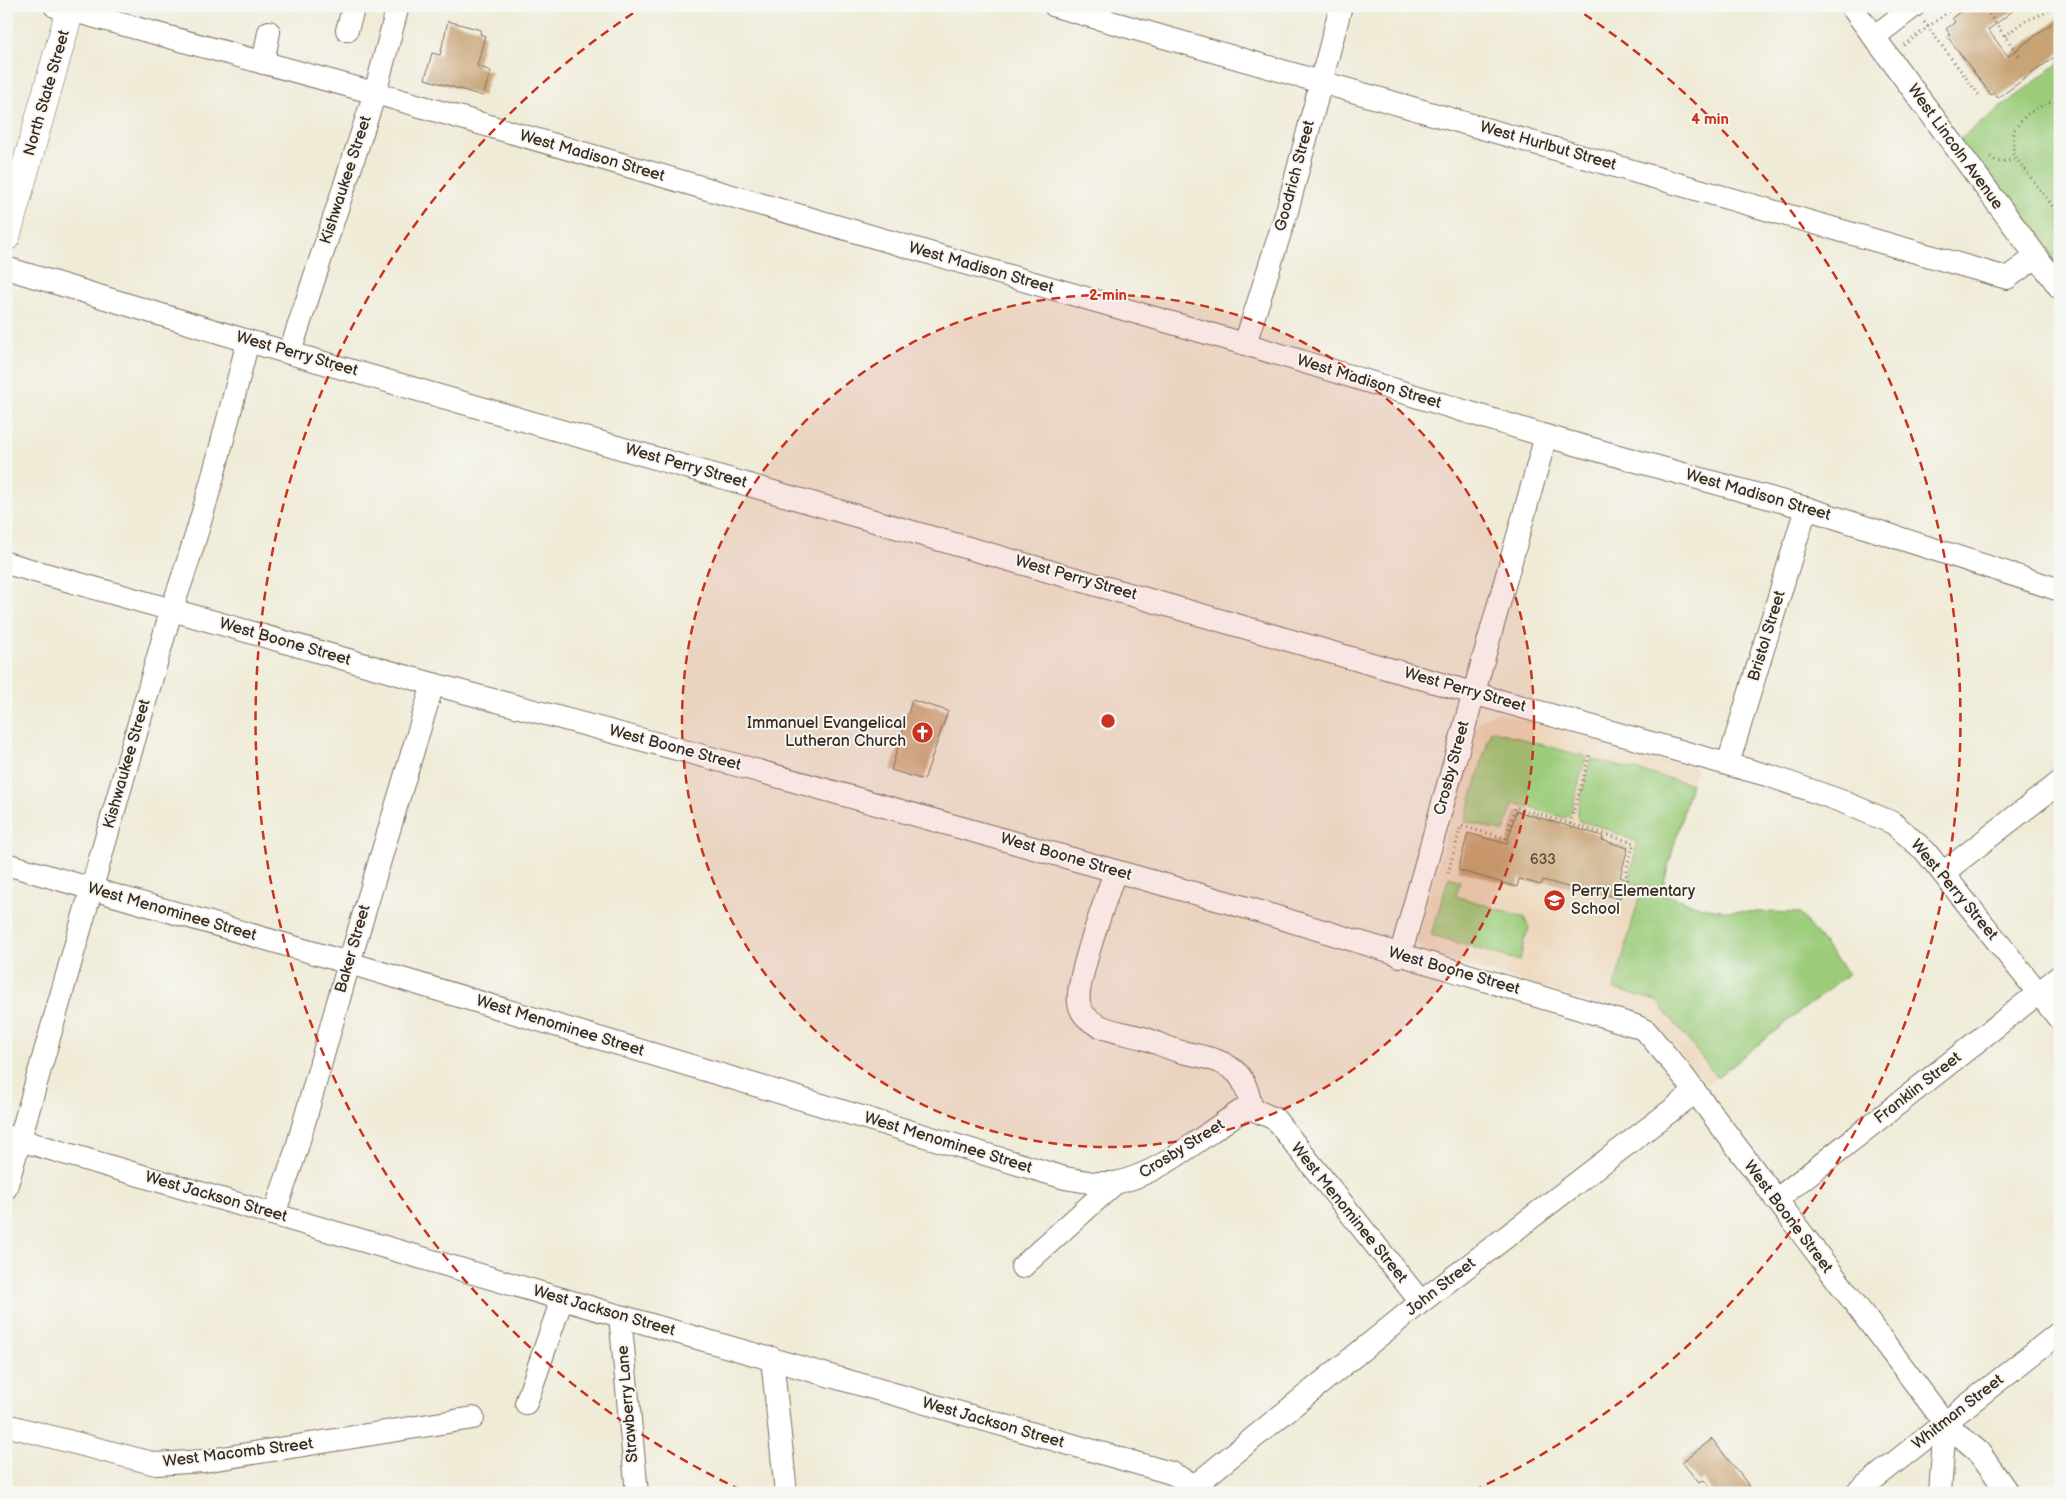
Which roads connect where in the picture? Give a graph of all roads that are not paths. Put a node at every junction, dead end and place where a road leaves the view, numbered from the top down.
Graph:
1 (354, 6) edge
2 (398, 6) edge
3 (1055, 6) edge
4 (1341, 6) edge
5 (1851, 6) edge
6 (1914, 6) edge
7 (65, 8) edge
8 (347, 30) dead end
9 (1882, 31) junction
10 (269, 32) dead end
11 (263, 63) junction
12 (1319, 81) junction
13 (375, 93) junction
14 (6, 237) edge
15 (2036, 257) junction
16 (6, 268) edge
17 (2060, 288) edge
18 (248, 340) junction
19 (1245, 344) junction
20 (290, 352) junction
21 (1546, 436) junction
22 (1806, 508) junction
23 (6, 562) edge
24 (2060, 590) edge
25 (171, 611) junction
26 (433, 684) junction
27 (1474, 693) junction
28 (1728, 764) junction
29 (2060, 782) edge
30 (6, 864) edge
31 (1115, 871) junction
32 (1943, 873) junction
33 (91, 888) junction
34 (1400, 956) junction
35 (348, 963) junction
36 (2060, 976) edge
37 (2038, 992) junction
38 (2060, 1020) edge
39 (1694, 1093) junction
40 (1252, 1110) junction
41 (13, 1138) edge
42 (1115, 1183) junction
43 (6, 1188) edge
44 (1776, 1200) junction
45 (274, 1214) junction
46 (1022, 1267) dead end
47 (562, 1299) junction
48 (1421, 1302) junction
49 (620, 1316) junction
50 (2060, 1332) edge
51 (772, 1358) junction
52 (526, 1403) dead end
53 (473, 1418) dead end
54 (1945, 1423) junction
55 (6, 1425) edge
56 (1195, 1490) edge
57 (637, 1493) edge
58 (786, 1493) edge
59 (1856, 1493) edge
60 (1940, 1493) edge
61 (2008, 1493) edge

1 - 8 street
2 - 13 street, Kishwaukee Street
3 - 12 street, West Hurlbut Street
4 - 12 street, Goodrich Street
5 - 9 street, West Lincoln Avenue
6 - 9 street
7 - 11 street, West Madison Street
7 - 14 main road, North State Street
9 - 15 street, West Lincoln Avenue
10 - 11 street
11 - 13 street, West Madison Street
12 - 15 street, West Hurlbut Street
12 - 19 street, Goodrich Street
13 - 19 street, West Madison Street
13 - 20 street, Kishwaukee Street
15 - 17 street, West Lincoln Avenue
16 - 18 street, West Perry Street
18 - 20 street, West Perry Street
18 - 25 street, Kishwaukee Street
19 - 21 street, West Madison Street
20 - 27 street, West Perry Street
21 - 22 street, West Madison Street
21 - 27 street, Crosby Street
22 - 24 street, West Madison Street
22 - 28 street, Bristol Street
23 - 25 street, West Boone Street
25 - 26 street, West Boone Street
25 - 33 street, Kishwaukee Street
26 - 31 street, West Boone Street
26 - 35 street, Baker Street
27 - 28 street, West Perry Street
27 - 34 street, Crosby Street
28 - 32 street, West Perry Street
29 - 32 street
30 - 33 street, West Menominee Street
31 - 34 street, West Boone Street
31 - 40 street
32 - 37 street, West Perry Street
33 - 35 street, West Menominee Street
33 - 41 street, Kishwaukee Street
34 - 39 street, West Boone Street
35 - 42 street, West Menominee Street
35 - 45 street, Baker Street
36 - 37 street, Franklin Street
37 - 38 street, West Perry Street
37 - 44 street, Franklin Street
39 - 44 street, West Boone Street
39 - 48 street, John Street
40 - 42 street, Crosby Street
40 - 48 street, West Menominee Street
41 - 43 street, Kishwaukee Street
41 - 45 street, West Jackson Street
42 - 46 street, Crosby Street
44 - 54 street, West Boone Street
45 - 47 street, West Jackson Street
47 - 49 street, West Jackson Street
47 - 52 street
48 - 56 street, John Street
49 - 51 street, West Jackson Street
49 - 57 street, Strawberry Lane
50 - 54 street, Whitman Street
51 - 56 street, West Jackson Street
51 - 58 street
53 - 55 street, West Macomb Street
54 - 59 street, Whitman Street
54 - 60 street
54 - 61 street, West Boone Street

